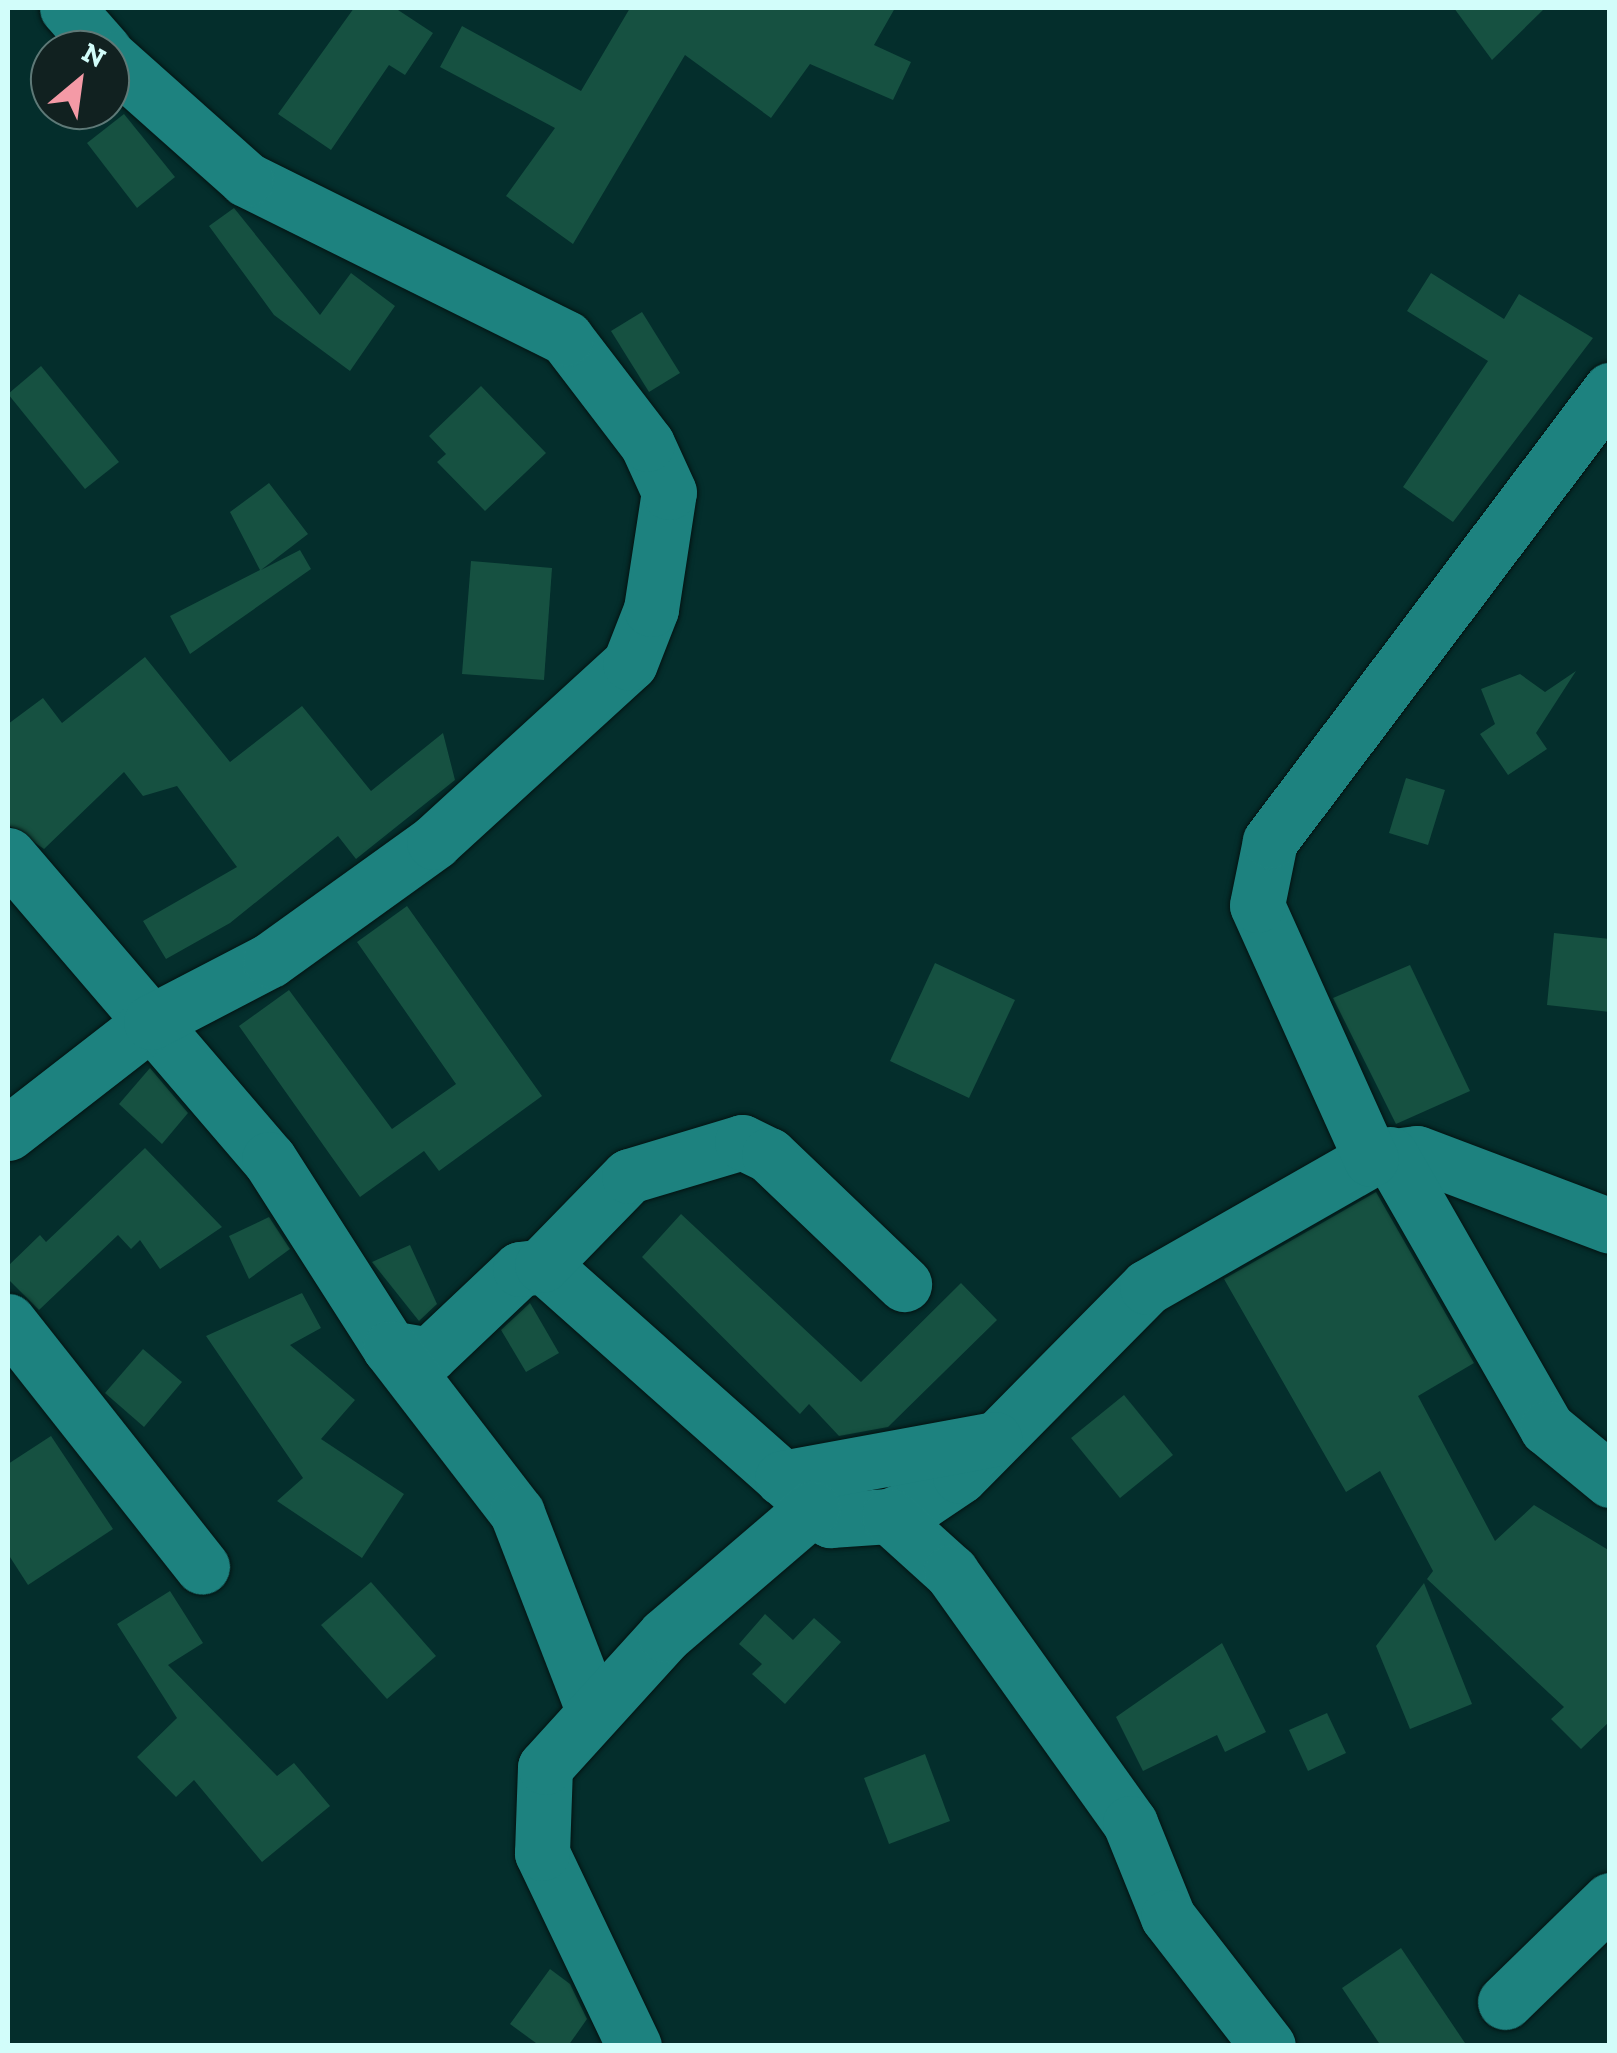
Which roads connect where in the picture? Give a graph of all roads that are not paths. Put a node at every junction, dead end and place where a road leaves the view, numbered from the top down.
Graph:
1 (67, 8) edge
2 (86, 30) edge
3 (130, 76) edge
4 (1610, 390) edge
5 (8, 855) edge
6 (151, 1022) junction
7 (8, 1133) edge
8 (1381, 1156) junction
9 (1610, 1226) edge
10 (542, 1265) junction
11 (904, 1284) dead end
12 (8, 1321) edge
13 (390, 1348) junction
14 (994, 1439) junction
15 (1610, 1480) edge
16 (797, 1493) junction
17 (889, 1516) junction
18 (202, 1567) dead end
19 (592, 1707) junction
20 (1610, 1900) edge
21 (1505, 2002) dead end
22 (634, 2046) edge
23 (1268, 2046) edge

1 - 2 street
3 - 6 street
4 - 8 street
5 - 6 street
6 - 7 street
6 - 13 street
8 - 9 street
8 - 14 street
8 - 15 street
10 - 11 street
10 - 13 street
10 - 16 street
12 - 18 street
13 - 19 street
14 - 16 street
14 - 17 street
16 - 17 street
16 - 19 street
17 - 23 street
19 - 22 street
20 - 21 street

